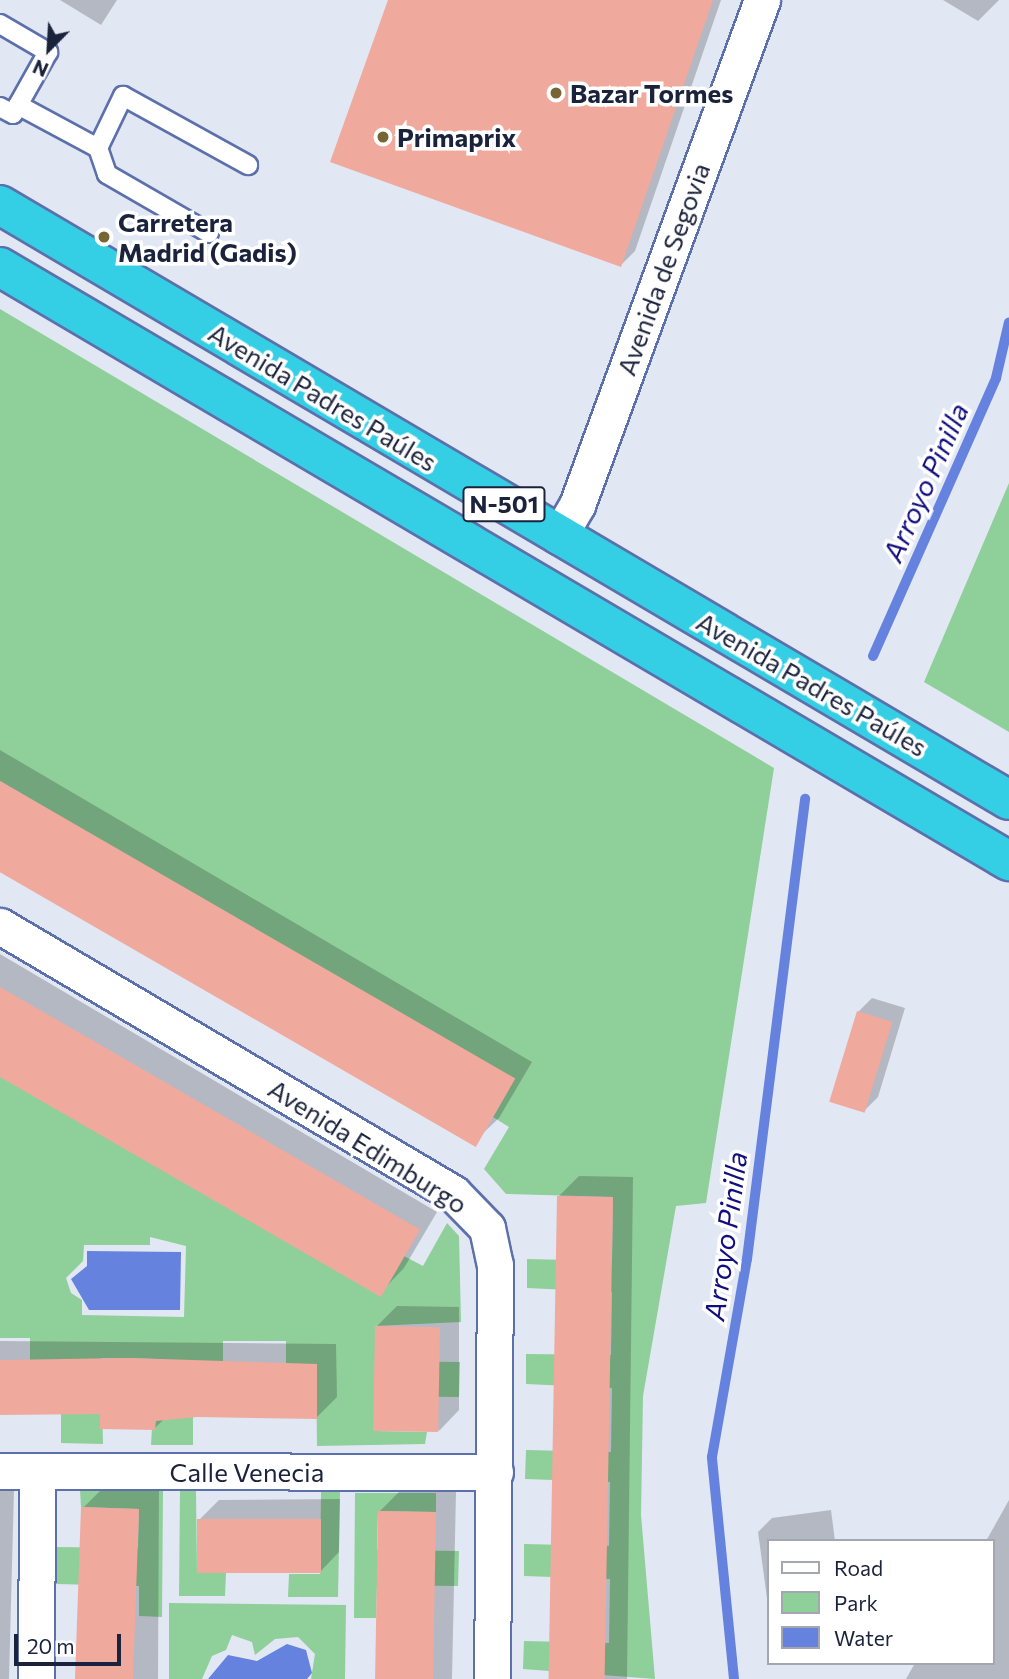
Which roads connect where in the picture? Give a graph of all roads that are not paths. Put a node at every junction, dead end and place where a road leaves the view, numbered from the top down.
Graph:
1 (762, 0) edge
2 (0, 24) edge
3 (18, 105) junction
4 (0, 107) edge
5 (98, 148) junction
6 (247, 165) dead end
7 (0, 205) edge
8 (209, 233) dead end
9 (0, 267) edge
10 (559, 536) junction
11 (1009, 800) edge
12 (1009, 861) edge
13 (0, 926) edge
14 (0, 1471) edge
15 (37, 1471) junction
16 (495, 1472) junction
17 (36, 1679) edge
18 (492, 1679) edge

1 - 10 street, Avenida de Segovia
2 - 3 lane
3 - 4 lane
3 - 5 lane
5 - 6 lane
5 - 8 lane
7 - 10 highway, Avenida Padres Paúles / N-501
9 - 12 highway, Avenida Padres Paúles / N-501
10 - 11 highway, Avenida Padres Paúles / N-501
13 - 16 street, Avenida Edimburgo
14 - 15 street, Calle Venecia
15 - 16 street, Calle Venecia
15 - 17 street
16 - 18 street, Avenida Edimburgo

